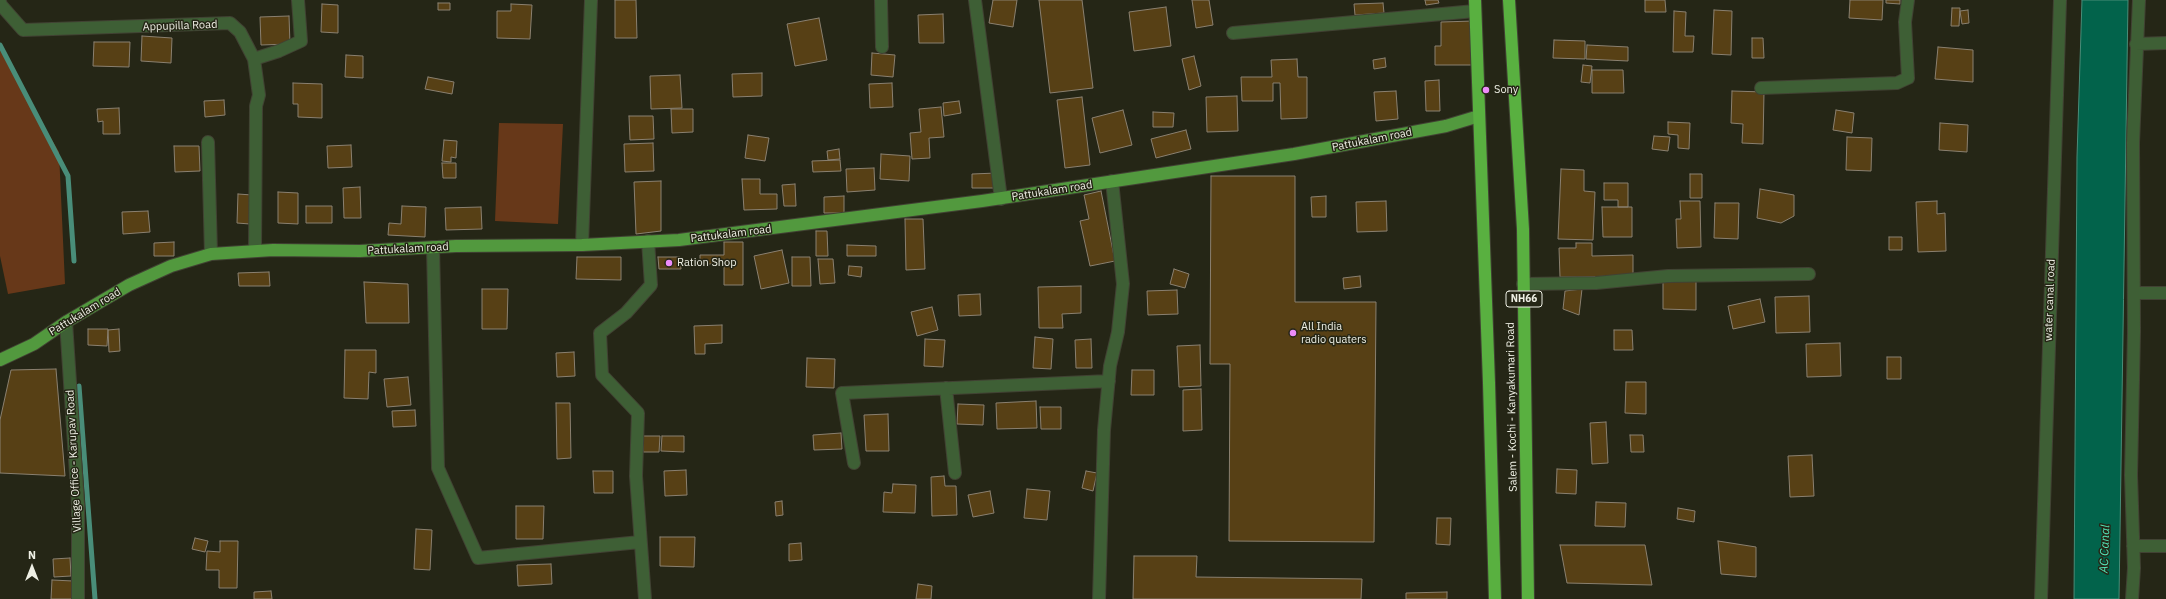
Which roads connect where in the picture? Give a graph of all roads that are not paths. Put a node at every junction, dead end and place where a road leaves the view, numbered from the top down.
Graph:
1 (298, 0) edge
2 (590, 0) edge
3 (881, 0) edge
4 (975, 0) edge
5 (1509, 0) edge
6 (1908, 0) edge
7 (2060, 0) edge
8 (2139, 0) edge
9 (1, 3) edge
10 (1475, 6) edge
11 (1232, 33) dead end
12 (2166, 43) edge
13 (2136, 44) junction
14 (882, 46) dead end
15 (254, 59) junction
16 (1761, 88) dead end
17 (1479, 116) junction
18 (208, 142) dead end
19 (1112, 181) junction
20 (1001, 199) junction
21 (648, 241) junction
22 (582, 245) junction
23 (433, 248) junction
24 (255, 251) junction
25 (211, 254) junction
26 (1809, 274) dead end
27 (1524, 284) junction
28 (2134, 293) junction
29 (2166, 293) edge
30 (66, 322) junction
31 (0, 360) edge
32 (1108, 381) junction
33 (946, 388) junction
34 (854, 463) dead end
35 (955, 473) dead end
36 (640, 542) junction
37 (2133, 546) junction
38 (2166, 546) edge
39 (78, 599) edge
40 (645, 599) edge
41 (1099, 599) edge
42 (1495, 599) edge
43 (1528, 599) edge
44 (2041, 599) edge
45 (2132, 599) edge

1 - 15 street
2 - 22 street
3 - 14 street
4 - 20 street
5 - 27 highway, Salem - Kochi - Kanyakumari Road / NH66
6 - 16 street
7 - 44 street, water canal road
8 - 13 street
9 - 15 street, Appupilla Road
10 - 11 street
10 - 17 highway
12 - 13 street
13 - 28 street
15 - 24 street, Appupilla Road
17 - 19 main road, Pattukalam road
17 - 42 highway
18 - 25 street
19 - 20 main road, Pattukalam road
19 - 32 street
20 - 21 main road, Pattukalam road
21 - 22 main road, Pattukalam road
21 - 36 street
22 - 23 main road, Pattukalam road
23 - 24 main road, Pattukalam road
23 - 36 street
24 - 25 main road, Pattukalam road
25 - 30 main road, Pattukalam road
26 - 27 street
27 - 43 highway, Salem - Kochi - Kanyakumari Road / NH66
28 - 29 street
28 - 37 street
30 - 31 main road, Pattukalam road
30 - 39 street, Village Office - Karupav Road
32 - 33 street
32 - 41 street
33 - 34 street
33 - 35 street
36 - 40 street
37 - 38 street
37 - 45 street

